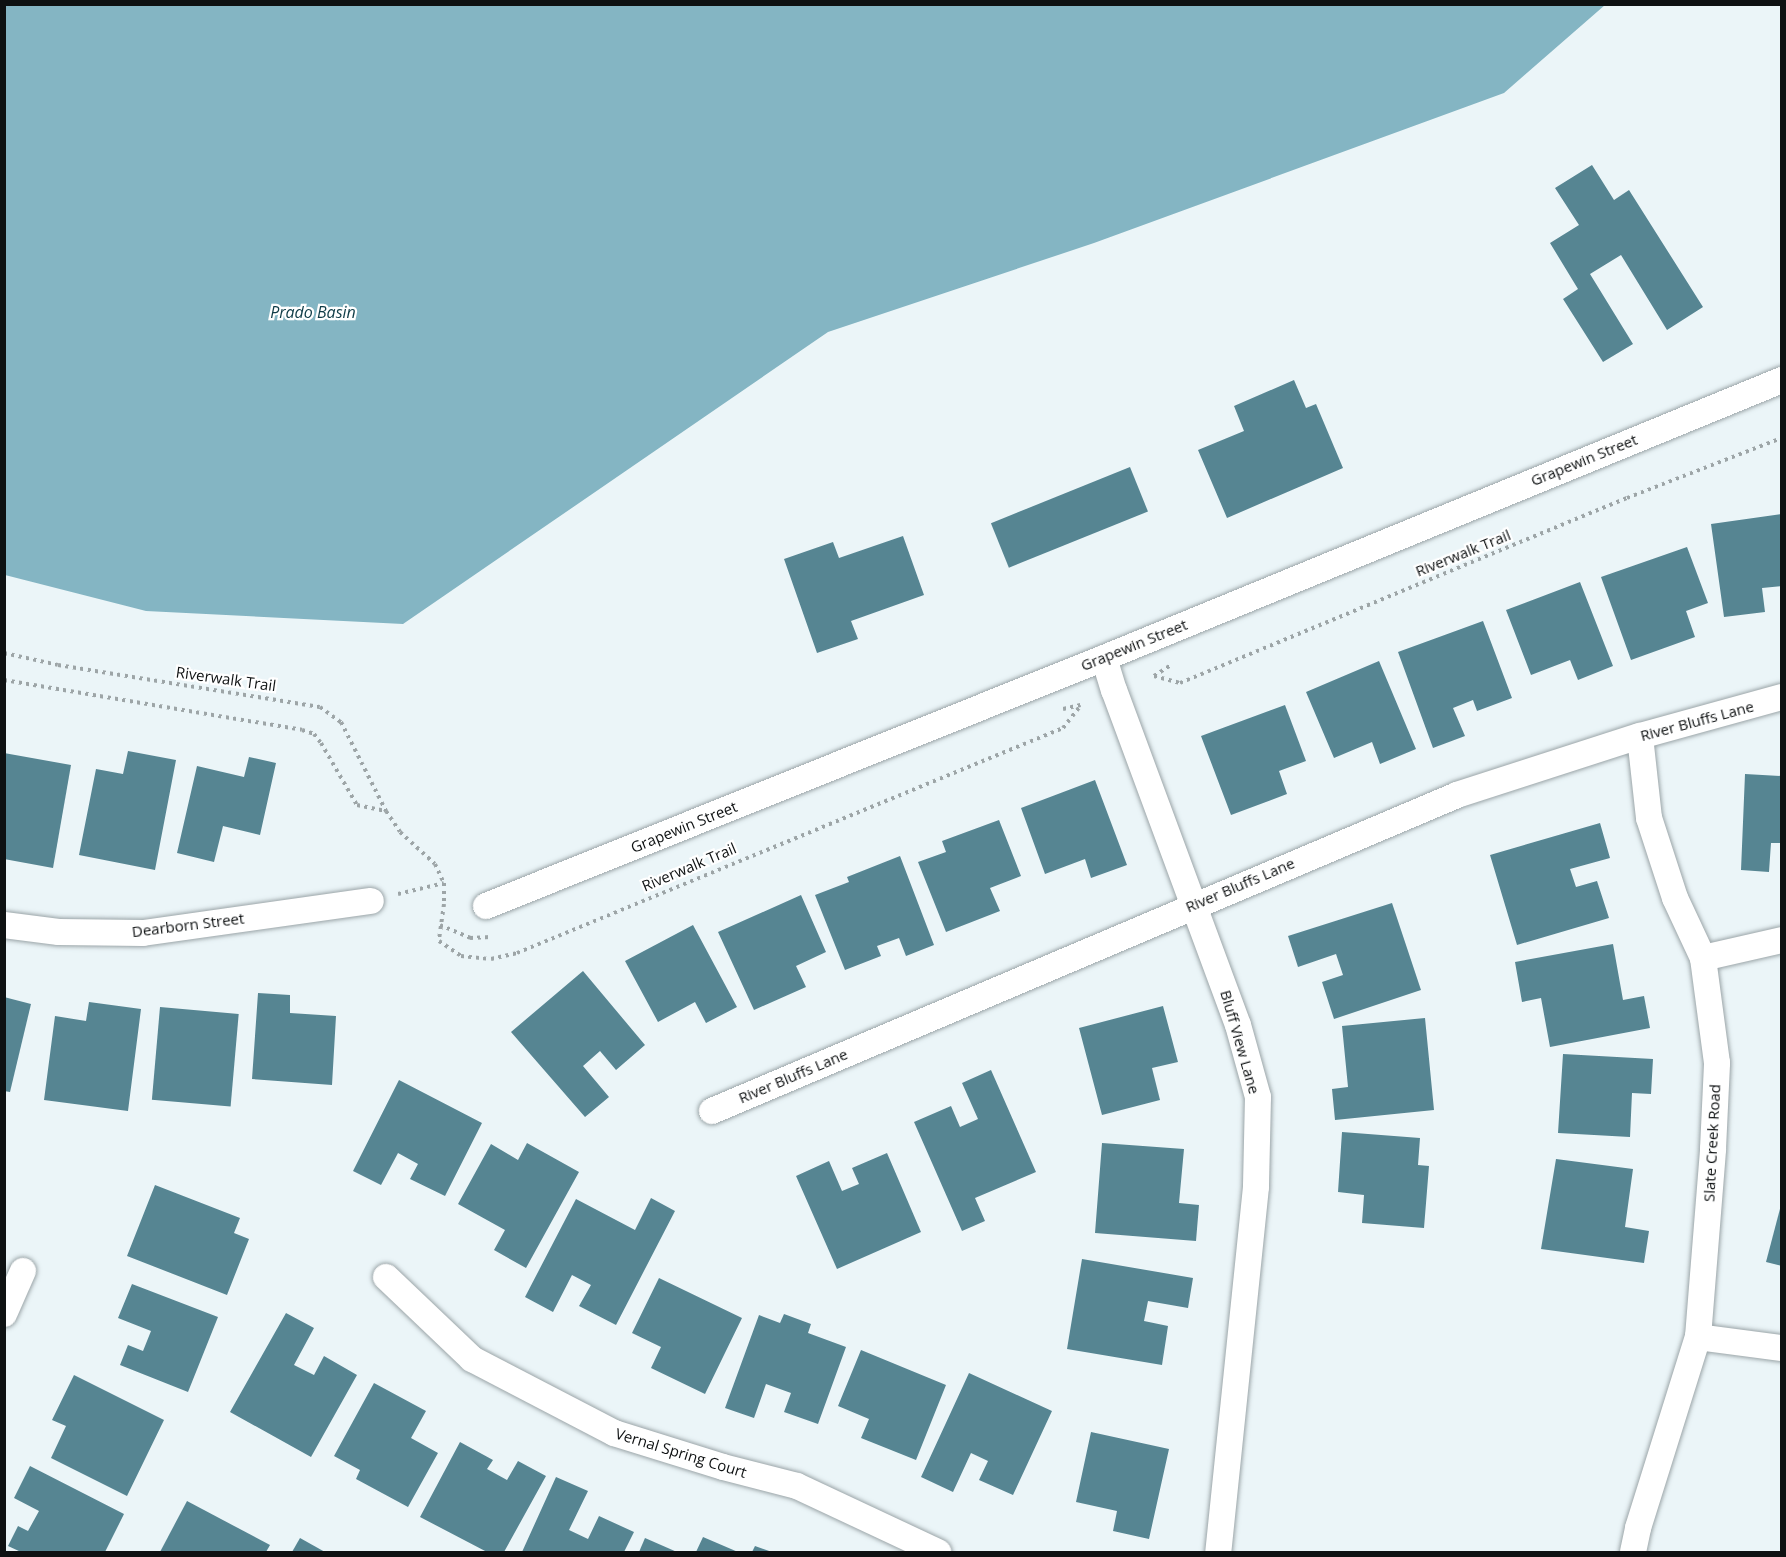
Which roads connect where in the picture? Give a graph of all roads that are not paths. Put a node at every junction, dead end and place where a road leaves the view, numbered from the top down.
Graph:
1 (1782, 380) edge
2 (1104, 658) junction
3 (1782, 697) edge
4 (1640, 736) junction
5 (371, 901) road end
6 (1195, 905) junction
7 (486, 906) dead end
8 (4, 925) edge
9 (1782, 940) edge
10 (1703, 958) junction
11 (712, 1111) dead end
12 (23, 1271) dead end
13 (386, 1277) dead end
14 (4, 1314) edge
15 (1698, 1336) junction
16 (1782, 1348) edge
17 (938, 1552) edge
18 (1218, 1552) edge
19 (1633, 1552) edge

1 - 2 street, Grapewin Street
2 - 6 street, Bluff View Lane
2 - 7 street, Grapewin Street
3 - 4 street, River Bluffs Lane
4 - 6 street, River Bluffs Lane
4 - 10 street, Slate Creek Road
5 - 8 street, Dearborn Street
6 - 11 street, River Bluffs Lane
6 - 18 street, Bluff View Lane
9 - 10 street
10 - 15 street, Slate Creek Road
12 - 14 street
13 - 17 street, Vernal Spring Court
15 - 16 street
15 - 19 street, Slate Creek Road

